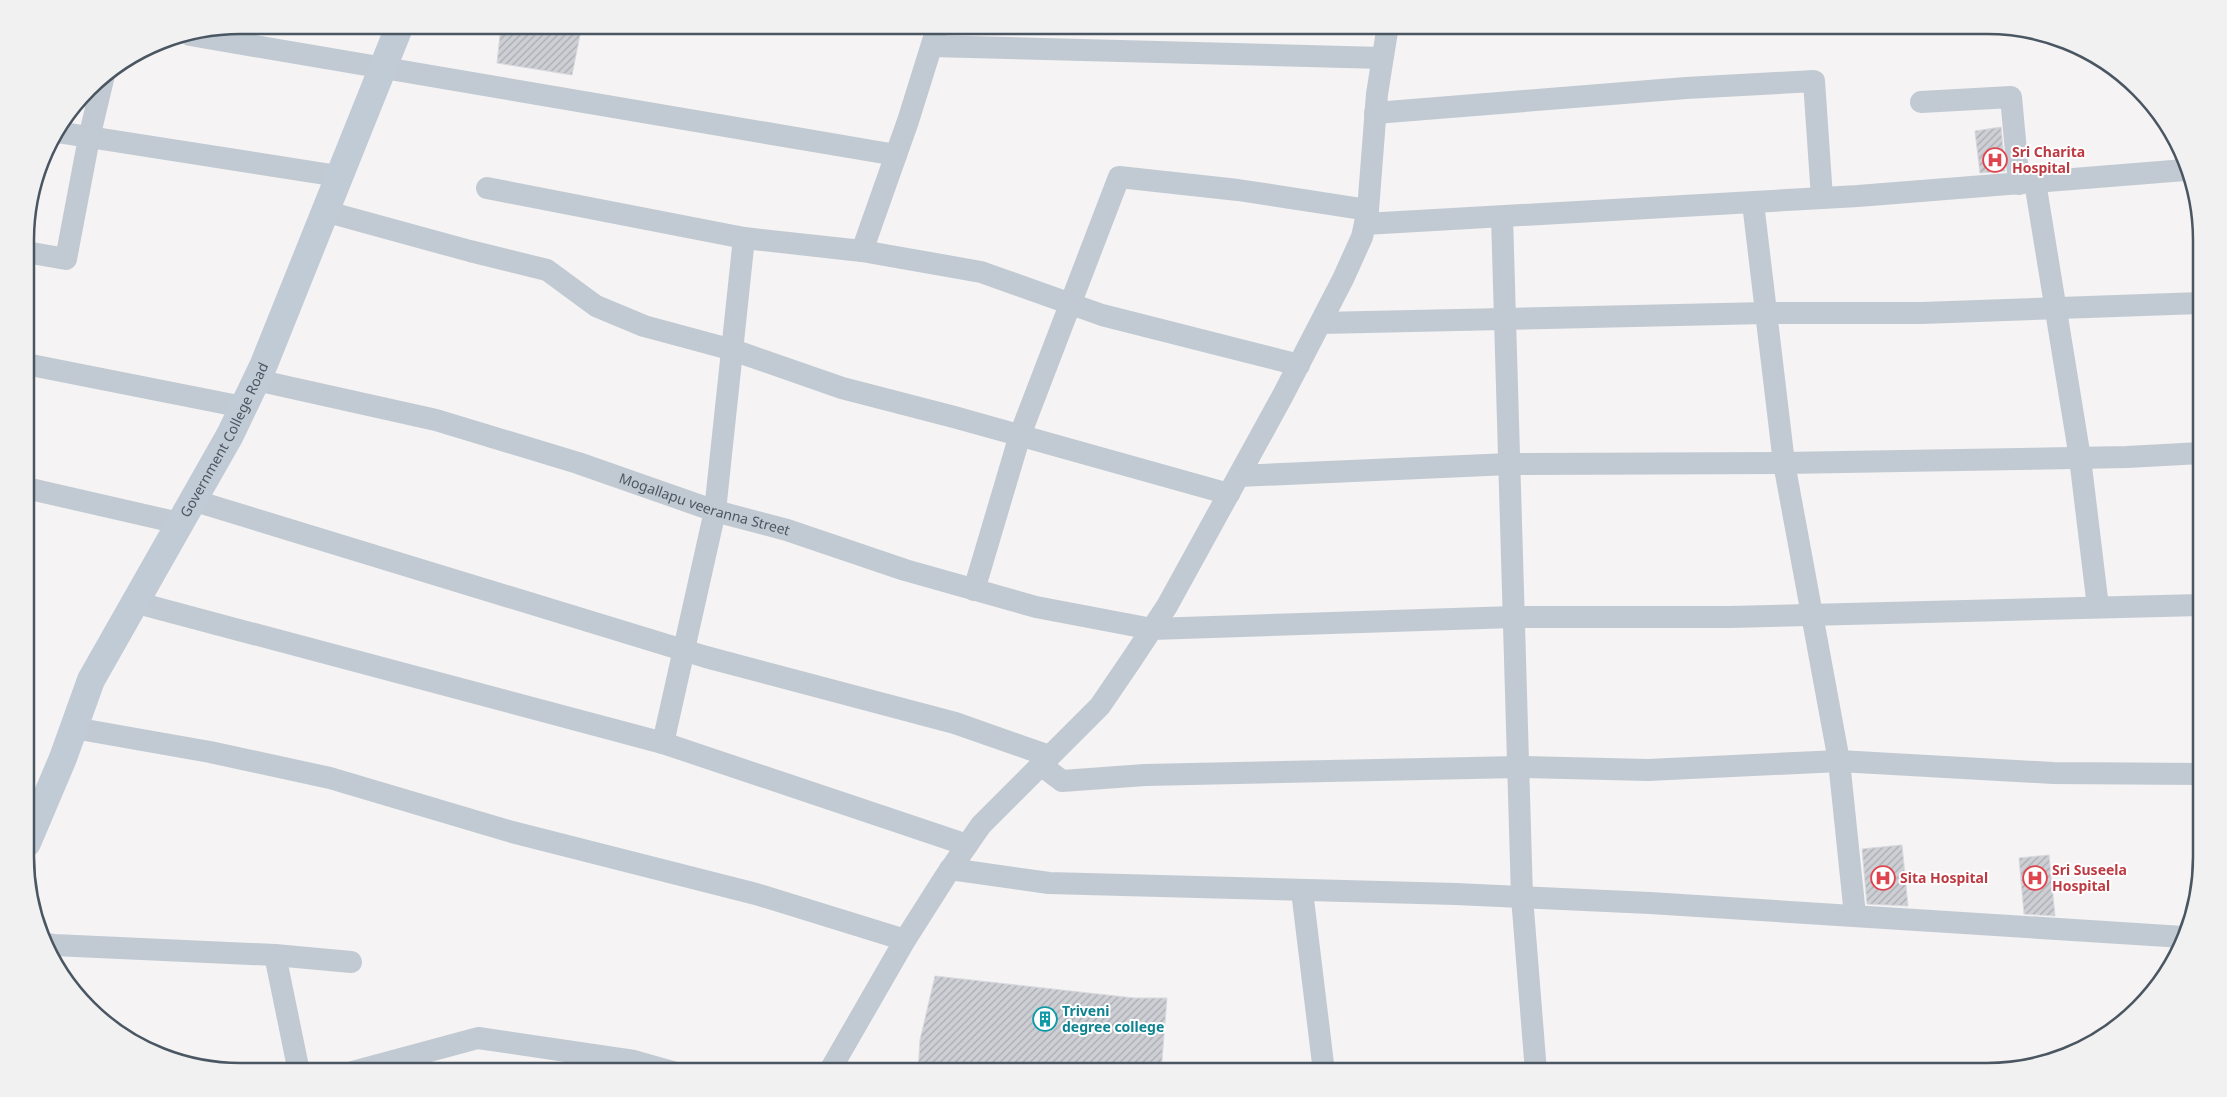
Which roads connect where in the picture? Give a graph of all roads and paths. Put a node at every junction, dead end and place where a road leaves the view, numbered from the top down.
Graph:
1 (396, 34) edge
2 (1386, 34) edge
3 (935, 35) edge
4 (204, 37) edge
5 (1382, 58) junction
6 (383, 66) junction
7 (101, 88) edge
8 (1921, 102) dead end
9 (1375, 113) junction
10 (63, 133) edge
11 (89, 138) junction
12 (896, 155) junction
13 (2181, 170) edge
14 (338, 176) junction
15 (2027, 183) junction
16 (487, 188) dead end
17 (1822, 198) junction
18 (1753, 203) junction
19 (324, 211) junction
20 (1366, 217) junction
21 (1502, 217) junction
22 (744, 238) junction
23 (862, 251) junction
24 (34, 253) edge
25 (2193, 302) edge
26 (1071, 304) junction
27 (2054, 308) junction
28 (1766, 313) junction
29 (1505, 318) junction
30 (1321, 322) junction
31 (733, 350) junction
32 (1299, 365) junction
33 (34, 366) edge
34 (256, 380) junction
35 (243, 407) junction
36 (1020, 435) junction
37 (2193, 453) edge
38 (2080, 458) junction
39 (1784, 463) junction
40 (1509, 464) junction
41 (1234, 485) junction
42 (34, 489) edge
43 (186, 511) junction
44 (715, 511) junction
45 (974, 590) junction
46 (134, 602) junction
47 (2193, 605) edge
48 (2098, 607) junction
49 (1812, 615) junction
50 (1514, 617) junction
51 (1152, 629) junction
52 (684, 650) junction
53 (74, 728) junction
54 (663, 743) junction
55 (1045, 760) junction
56 (1839, 761) junction
57 (1519, 767) junction
58 (2193, 774) edge
59 (34, 826) edge
60 (967, 845) junction
61 (950, 869) junction
62 (1302, 891) junction
63 (1522, 897) junction
64 (1856, 915) junction
65 (2178, 937) edge
66 (905, 940) junction
67 (53, 945) edge
68 (275, 955) junction
69 (352, 962) dead end
70 (297, 1063) edge
71 (385, 1063) edge
72 (641, 1063) edge
73 (834, 1063) edge
74 (1323, 1063) edge
75 (1535, 1063) edge

1 - 6 main road, Government College Road
2 - 5 street
3 - 5 street
3 - 12 street
4 - 6 street
5 - 9 street
6 - 12 street
6 - 14 main road, Government College Road
7 - 11 street
8 - 15 street
9 - 17 street
9 - 20 street
10 - 11 street
11 - 14 street
11 - 24 street
12 - 23 street
13 - 15 street
14 - 19 main road, Government College Road
15 - 17 street
15 - 27 street
16 - 22 street
17 - 18 street
18 - 21 street
18 - 28 street
19 - 31 street
19 - 34 main road, Government College Road
20 - 21 street
20 - 26 street
20 - 30 street
21 - 29 street
22 - 23 street
22 - 31 street
23 - 26 street
25 - 27 street
26 - 32 street
26 - 36 street
27 - 28 street
27 - 38 street
28 - 29 street
28 - 39 street
29 - 30 street
29 - 40 street
30 - 32 street
31 - 36 street
31 - 44 street
32 - 41 street
33 - 35 street
34 - 35 main road, Government College Road
34 - 44 street, Mogallapu veeranna Street
35 - 43 main road, Government College Road
36 - 41 street
36 - 45 street
37 - 38 street
38 - 39 street
38 - 48 street
39 - 40 street
39 - 49 street
40 - 41 street
40 - 50 street
41 - 51 street
42 - 43 street
43 - 46 main road, Government College Road
43 - 52 street
44 - 45 street, Mogallapu veeranna Street
44 - 52 street
45 - 51 street, Mogallapu veeranna Street
46 - 53 main road, Government College Road
46 - 54 street
47 - 48 street, Mogallapu veeranna Street
48 - 49 street, Mogallapu veeranna Street
49 - 50 street, Mogallapu veeranna Street
49 - 56 street
50 - 51 street, Mogallapu veeranna Street
50 - 57 street
51 - 55 street
52 - 54 street
52 - 55 street
53 - 59 main road, Government College Road
53 - 66 street
54 - 60 street
55 - 57 street
55 - 60 street
56 - 57 street
56 - 58 street
56 - 64 street
57 - 63 street
60 - 61 street
61 - 62 street
61 - 66 street
62 - 63 street
62 - 74 street
63 - 64 street
63 - 75 street
64 - 65 street
66 - 73 street
67 - 68 street
68 - 69 street
68 - 70 street
71 - 72 street

